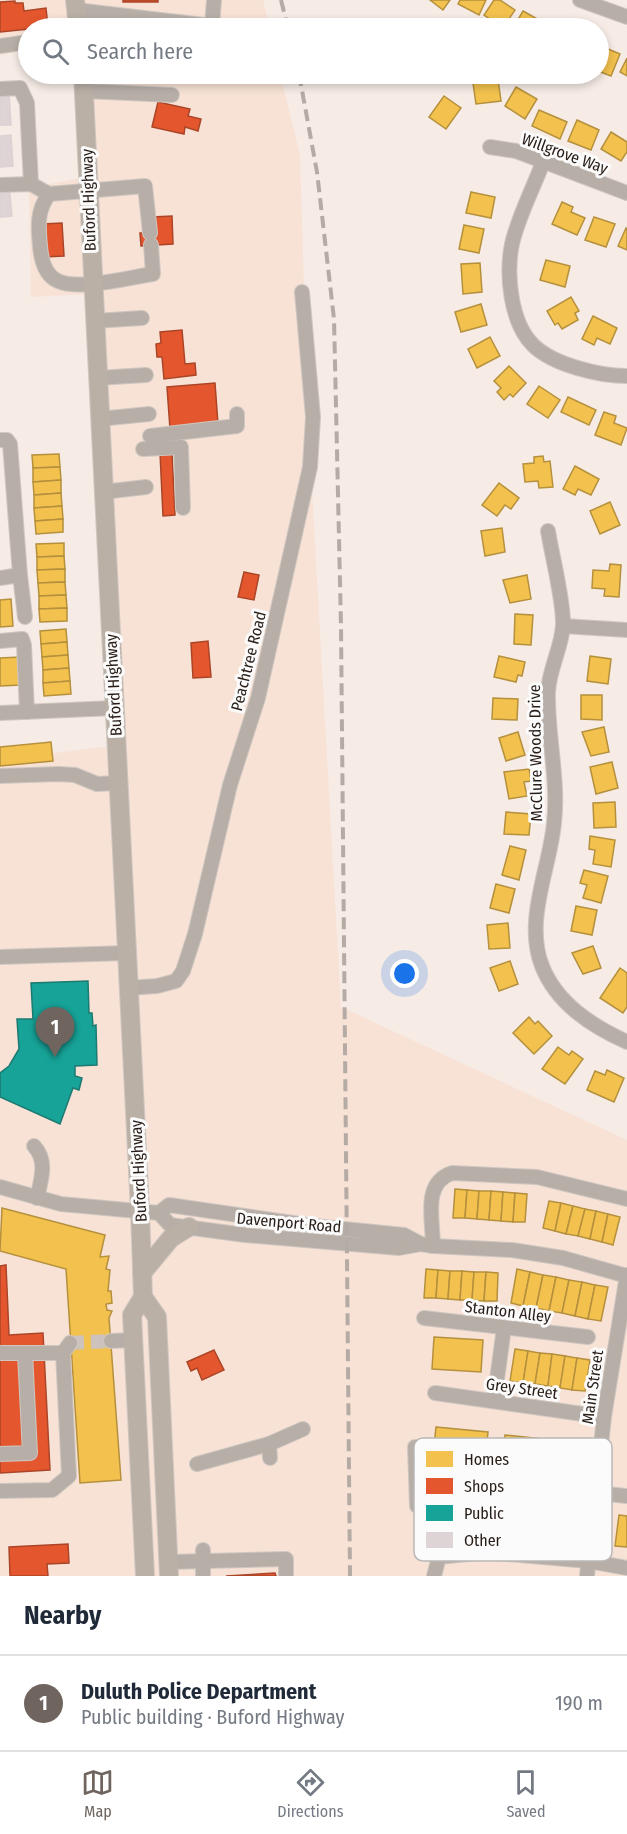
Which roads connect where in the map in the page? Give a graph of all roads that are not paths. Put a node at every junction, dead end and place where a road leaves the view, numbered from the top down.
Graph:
1 (214, 0) edge
2 (580, 0) edge
3 (76, 5) edge
4 (627, 17) edge
5 (160, 18) edge
6 (213, 18) edge
7 (18, 43) edge
8 (0, 46) edge
9 (83, 84) edge
10 (97, 84) edge
11 (0, 89) edge
12 (172, 95) dead end
13 (490, 147) dead end
14 (543, 162) junction
15 (30, 184) junction
16 (0, 185) edge
17 (88, 190) junction
18 (627, 193) edge
19 (49, 194) junction
20 (92, 283) junction
21 (302, 292) dead end
22 (142, 318) dead end
23 (94, 321) junction
24 (146, 375) dead end
25 (627, 376) edge
26 (97, 378) junction
27 (149, 414) dead end
28 (237, 414) dead end
29 (99, 419) junction
30 (150, 436) dead end
31 (0, 440) edge
32 (143, 449) dead end
33 (146, 487) dead end
34 (103, 492) junction
35 (183, 508) dead end
36 (548, 531) dead end
37 (20, 575) junction
38 (0, 578) edge
39 (25, 617) dead end
40 (563, 626) junction
41 (627, 630) edge
42 (0, 641) edge
43 (114, 708) junction
44 (27, 712) junction
45 (0, 713) edge
46 (0, 776) edge
47 (118, 783) junction
48 (126, 952) junction
49 (0, 957) edge
50 (128, 988) junction
51 (627, 1042) edge
52 (34, 1146) dead end
53 (0, 1187) edge
54 (37, 1198) junction
55 (627, 1199) edge
56 (140, 1211) junction
57 (159, 1213) junction
58 (189, 1227) junction
59 (427, 1245) junction
60 (142, 1273) junction
61 (627, 1275) edge
62 (143, 1297) junction
63 (424, 1318) dead end
64 (504, 1328) junction
65 (588, 1337) dead end
66 (134, 1340) junction
67 (111, 1341) tunnel mouth
68 (0, 1353) edge
69 (25, 1353) junction
70 (620, 1357) edge
71 (435, 1393) dead end
72 (494, 1401) junction
73 (604, 1418) junction
74 (303, 1429) dead end
75 (601, 1438) edge
76 (0, 1454) edge
77 (196, 1464) dead end
78 (0, 1491) edge
79 (612, 1494) edge
80 (627, 1496) edge
81 (142, 1516) junction
82 (438, 1561) edge
83 (588, 1561) joint
84 (203, 1563) edge
85 (627, 1568) edge
86 (169, 1569) edge
87 (145, 1576) edge
88 (286, 1576) edge
89 (434, 1576) edge
90 (587, 1576) edge

1 - 6 street
2 - 4 street
3 - 5 street
7 - 8 street
9 - 17 main road, Buford Highway
10 - 12 street
11 - 15 street
13 - 14 street, Willgrove Way
14 - 18 street, Willgrove Way
14 - 25 street
15 - 16 street
15 - 19 street
17 - 19 street
17 - 20 main road, Buford Highway
17 - 20 street
19 - 20 street
20 - 23 main road, Buford Highway
21 - 50 street, Peachtree Road
22 - 23 street
23 - 26 main road, Buford Highway
24 - 26 street
26 - 29 main road, Buford Highway
27 - 29 street
28 - 30 street
29 - 34 main road, Buford Highway
31 - 37 street
32 - 35 street
33 - 34 street
34 - 43 main road, Buford Highway
36 - 40 street, McClure Woods Drive
37 - 38 street
37 - 39 street
40 - 41 street
40 - 51 street, McClure Woods Drive
42 - 44 street
43 - 44 street
43 - 47 main road, Buford Highway
44 - 45 street
46 - 47 street
47 - 48 main road, Buford Highway
48 - 49 street
48 - 50 main road, Buford Highway
50 - 56 main road, Buford Highway
52 - 54 street
53 - 54 street, Davenport Road
54 - 56 street, Davenport Road
55 - 59 street
56 - 57 street, Davenport Road
56 - 60 main road, Buford Highway
57 - 58 street, Davenport Road
57 - 59 street, Davenport Road
58 - 59 street, Davenport Road
58 - 60 main road
59 - 61 street, Davenport Road
60 - 62 main road, Buford Highway
61 - 70 street, Main Street
62 - 66 main road, Buford Highway
62 - 86 main road, Buford Highway
63 - 64 street, Stanton Alley
64 - 65 street, Stanton Alley
64 - 72 street
66 - 67 street
66 - 81 main road, Buford Highway
68 - 69 street
69 - 76 street
69 - 78 street
70 - 73 street, Main Street
71 - 72 street, Grey Street
72 - 73 street, Grey Street
73 - 75 street, Main Street
74 - 77 street
79 - 80 street
81 - 86 main road
81 - 87 main road, Buford Highway
82 - 89 street
83 - 85 street
83 - 90 street, Main Street
84 - 86 street
84 - 88 street

